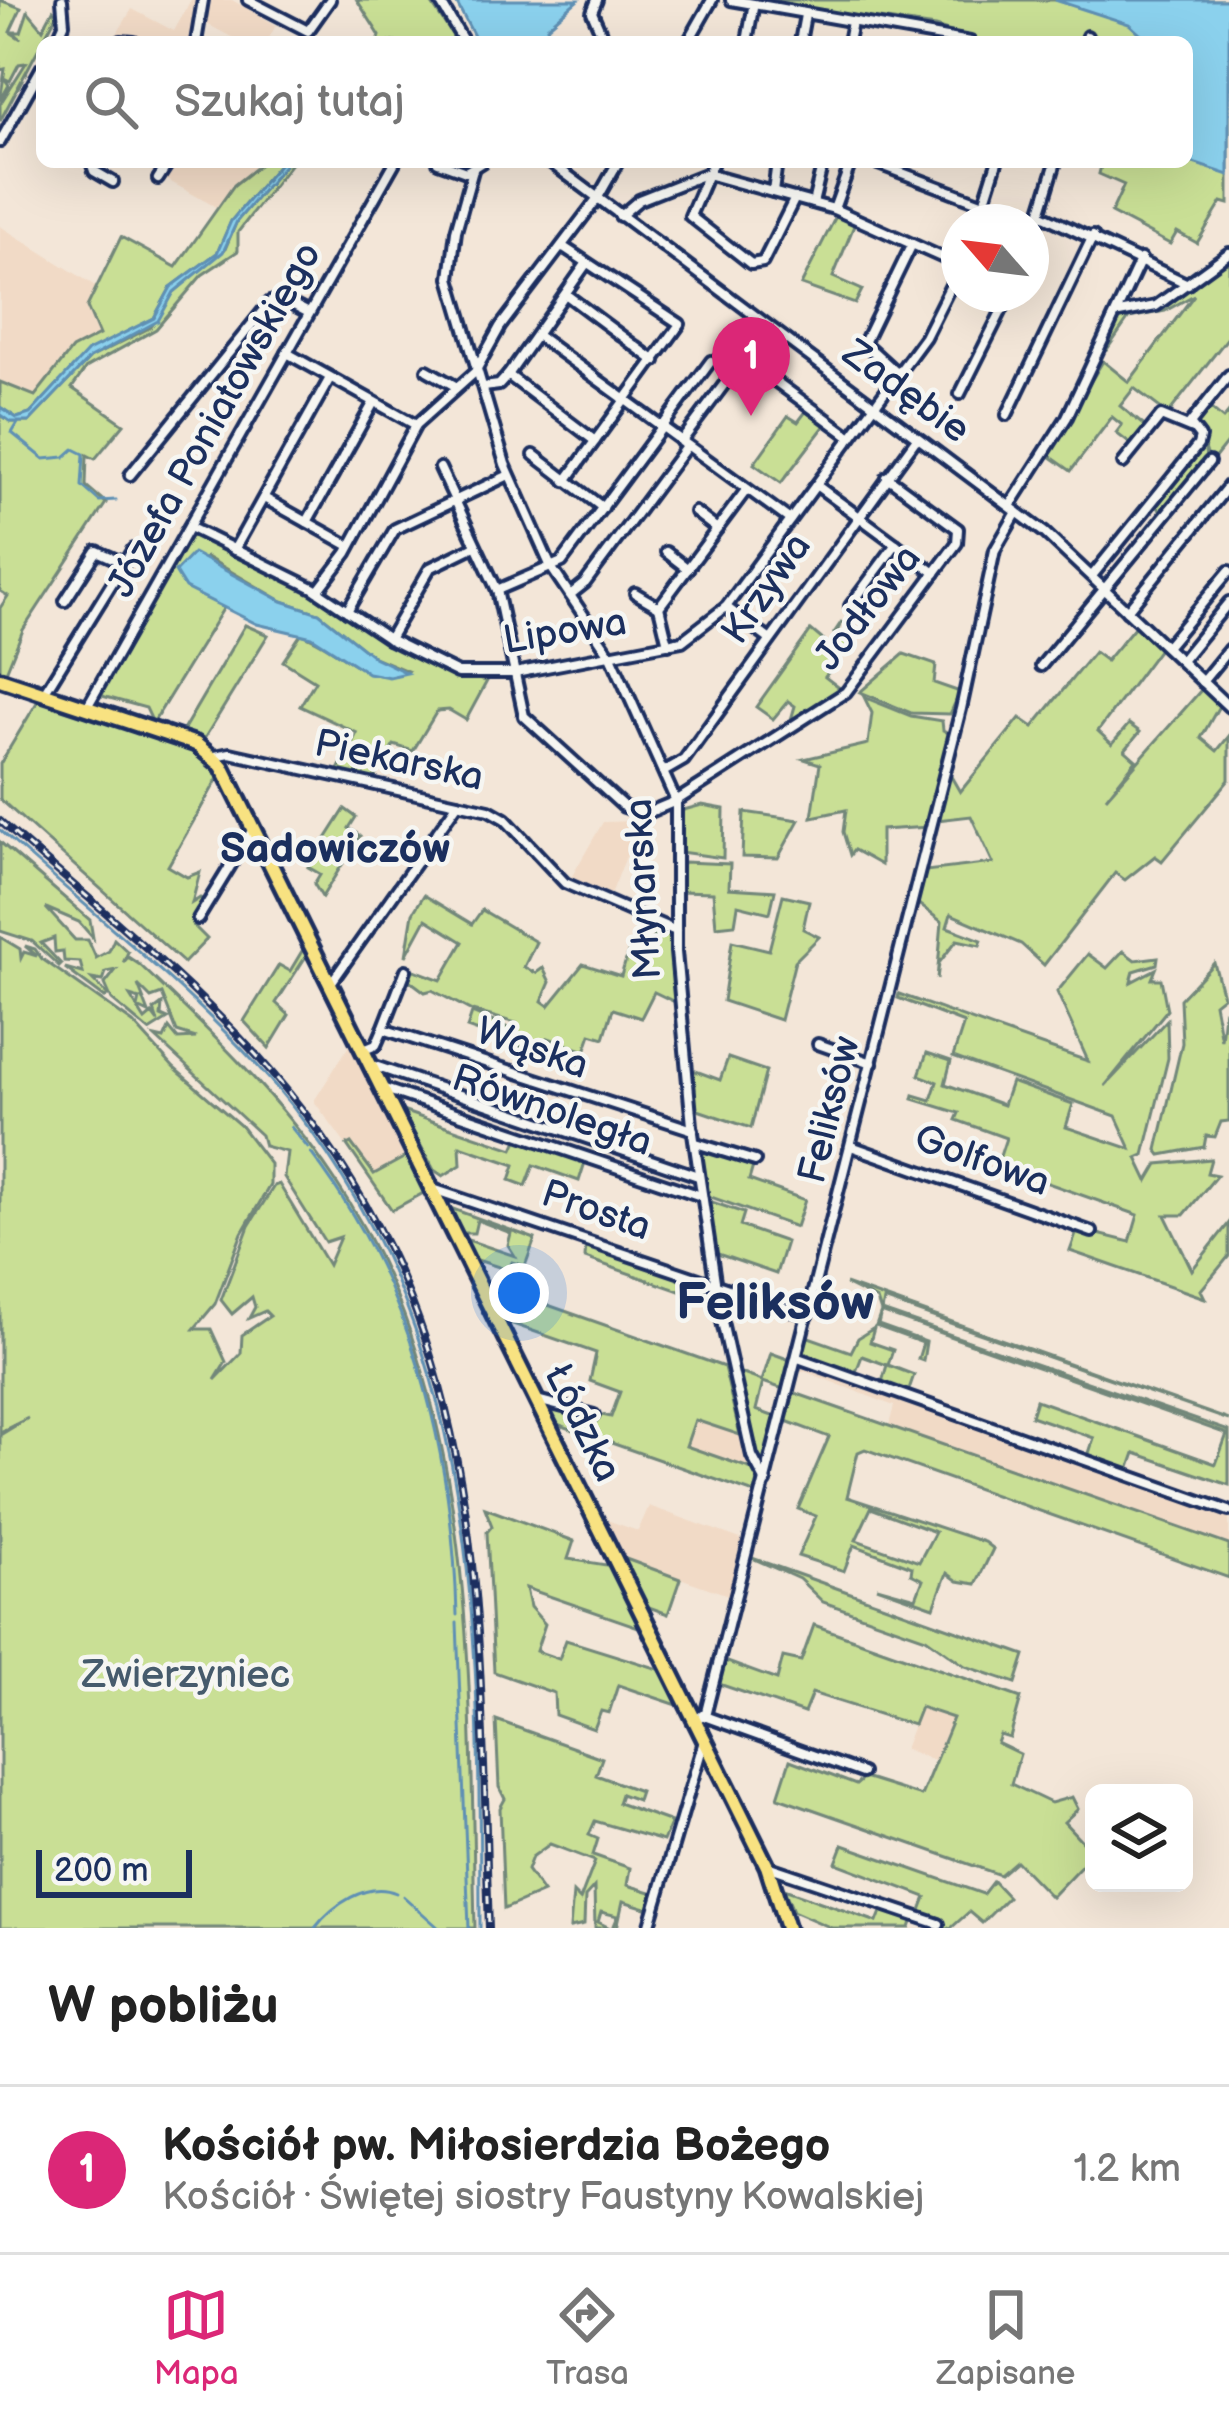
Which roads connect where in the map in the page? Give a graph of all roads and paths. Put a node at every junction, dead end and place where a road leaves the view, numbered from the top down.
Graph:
1 (62, 0) edge
2 (203, 0) edge
3 (248, 0) edge
4 (330, 0) edge
5 (439, 0) edge
6 (597, 0) edge
7 (712, 0) edge
8 (731, 0) edge
9 (753, 8) junction
10 (805, 15) junction
11 (852, 22) junction
12 (880, 26) junction
13 (58, 36) edge
14 (197, 36) edge
15 (460, 36) edge
16 (602, 36) edge
17 (691, 36) edge
18 (748, 36) edge
19 (801, 36) edge
20 (849, 36) edge
21 (879, 36) edge
22 (936, 36) edge
23 (36, 78) edge
24 (0, 142) edge
25 (93, 168) edge
26 (165, 168) edge
27 (392, 168) edge
28 (451, 168) edge
29 (475, 168) edge
30 (558, 168) edge
31 (615, 168) edge
32 (710, 168) edge
33 (776, 168) edge
34 (822, 168) edge
35 (849, 168) edge
36 (889, 168) edge
37 (995, 168) edge
38 (1054, 168) edge
39 (455, 170) junction
40 (473, 170) junction
41 (707, 174) junction
42 (158, 179) dead end
43 (113, 182) dead end
44 (469, 190) junction
45 (772, 192) junction
46 (597, 199) junction
47 (795, 199) junction
48 (813, 203) junction
49 (984, 204) joint
50 (1045, 204) edge
51 (834, 209) junction
52 (620, 216) junction
53 (1049, 218) edge
54 (1093, 236) junction
55 (912, 244) junction
56 (562, 246) junction
57 (1229, 253) edge
58 (941, 258) edge
59 (1142, 259) junction
60 (586, 265) junction
61 (1187, 284) junction
62 (568, 296) junction
63 (941, 304) edge
64 (1001, 312) edge
65 (309, 313) junction
66 (1118, 313) junction
67 (767, 327) junction
68 (538, 336) junction
69 (287, 353) junction
70 (744, 358) junction
71 (655, 361) junction
72 (711, 361) dead end
73 (478, 368) junction
74 (427, 370) dead end
75 (898, 374) junction
76 (1229, 374) edge
77 (508, 375) junction
78 (330, 378) junction
79 (499, 386) junction
80 (457, 387) junction
81 (484, 387) junction
82 (959, 394) dead end
83 (488, 400) junction
84 (625, 401) junction
85 (374, 402) junction
86 (874, 406) junction
87 (1007, 415) dead end
88 (416, 425) junction
89 (1190, 428) junction
90 (662, 429) junction
91 (851, 436) junction
92 (917, 438) junction
93 (595, 441) junction
94 (684, 445) junction
95 (534, 455) dead end
96 (1210, 462) dead end
97 (1123, 463) dead end
98 (440, 468) dead end
99 (130, 475) dead end
100 (509, 475) junction
101 (887, 477) junction
102 (566, 481) junction
103 (816, 484) junction
104 (1229, 485) edge
105 (746, 489) junction
106 (264, 497) junction
107 (454, 500) junction
108 (603, 508) junction
109 (1014, 509) junction
110 (695, 512) dead end
111 (858, 514) junction
112 (790, 520) junction
113 (307, 522) junction
114 (189, 527) junction
115 (718, 529) junction
116 (896, 544) junction
117 (350, 546) junction
118 (476, 546) junction
119 (133, 549) dead end
120 (234, 550) junction
121 (666, 552) dead end
122 (124, 563) junction
123 (551, 567) junction
124 (688, 568) junction
125 (1229, 571) edge
126 (935, 573) junction
127 (1092, 576) junction
128 (497, 590) junction
129 (1106, 590) junction
130 (318, 591) junction
131 (635, 593) dead end
132 (570, 596) junction
133 (65, 602) dead end
134 (1229, 602) edge
135 (850, 606) dead end
136 (659, 607) junction
137 (726, 607) junction
138 (1127, 610) junction
139 (347, 611) junction
140 (389, 639) junction
141 (769, 639) junction
142 (668, 644) junction
143 (1166, 647) junction
144 (1229, 649) edge
145 (610, 656) junction
146 (1181, 661) junction
147 (1042, 666) dead end
148 (514, 673) junction
149 (0, 679) edge
150 (1202, 682) junction
151 (44, 693) junction
152 (87, 707) junction
153 (1229, 707) edge
154 (215, 756) junction
155 (665, 771) junction
156 (676, 801) junction
157 (458, 803) junction
158 (254, 828) junction
159 (198, 919) dead end
160 (676, 931) junction
161 (406, 970) dead end
162 (331, 983) junction
163 (382, 1030) junction
164 (818, 1044) dead end
165 (364, 1050) junction
166 (872, 1063) junction
167 (370, 1065) junction
168 (382, 1088) junction
169 (693, 1130) junction
170 (696, 1143) junction
171 (851, 1146) junction
172 (755, 1161) dead end
173 (699, 1177) junction
174 (433, 1189) junction
175 (701, 1196) junction
176 (1093, 1232) dead end
177 (715, 1282) junction
178 (808, 1316) junction
179 (797, 1358) junction
180 (537, 1400) junction
181 (594, 1415) dead end
182 (766, 1482) junction
183 (1229, 1511) edge
184 (699, 1718) junction
185 (705, 1741) junction
186 (862, 1773) dead end
187 (767, 1866) junction
188 (939, 1924) dead end
189 (650, 1928) edge
190 (787, 1928) edge

1 - 13 street
2 - 14 street
3 - 4 street
5 - 15 street
6 - 16 street
7 - 17 street
8 - 9 street
9 - 10 street
9 - 18 street
10 - 11 street
10 - 19 street
11 - 12 street
11 - 20 street
12 - 21 street
12 - 22 street
23 - 24 street
25 - 43 street
26 - 42 street
27 - 65 street, Józefa Poniatowskiego
28 - 39 street
29 - 40 street
30 - 46 street, Zadębie
31 - 46 street
32 - 41 street
33 - 45 street
34 - 48 street
35 - 51 street
36 - 49 street
37 - 49 street
38 - 50 street
39 - 40 street
39 - 44 street
40 - 44 street, Młynarska
41 - 45 street
41 - 47 street
41 - 52 street
44 - 73 street, Młynarska
45 - 47 street
46 - 52 street, Zadębie
46 - 56 street
47 - 48 street
48 - 51 street
51 - 55 street
52 - 67 street, Zadębie
53 - 54 street
54 - 59 street
54 - 87 street
55 - 58 street
55 - 75 street
56 - 60 street
56 - 73 street
57 - 61 street
59 - 61 street
59 - 66 street, Feliksów
60 - 62 street
60 - 71 street
61 - 66 street
62 - 68 street
62 - 71 street
63 - 75 street, Lipowa
64 - 82 street
65 - 69 street, Józefa Poniatowskiego
65 - 99 street
66 - 109 street, Feliksów
67 - 70 street
67 - 86 street, Zadębie
68 - 77 street
68 - 84 street
69 - 78 street
69 - 114 street, Józefa Poniatowskiego
70 - 91 street
70 - 94 street
71 - 84 street
72 - 90 street
73 - 80 street
73 - 81 street, Młynarska
74 - 80 street
75 - 86 street, Lipowa
76 - 89 street
77 - 79 street
77 - 93 street
78 - 85 street
78 - 106 street
79 - 81 street
79 - 83 street
80 - 88 street
81 - 83 street, Młynarska
83 - 100 street, Młynarska
84 - 90 street
84 - 93 street
85 - 88 street
85 - 113 street
86 - 91 street, Lipowa
86 - 92 street, Zadębie
88 - 117 street
89 - 97 street
89 - 127 street
90 - 94 street
90 - 108 street
91 - 103 street, Lipowa
92 - 101 street, Krzywa
92 - 109 street, Zadębie
93 - 102 street
94 - 105 street
94 - 132 street
95 - 102 street
96 - 129 street
98 - 107 street
100 - 107 street
100 - 123 street, Młynarska
101 - 111 street, Krzywa
101 - 126 street, Jodłowa
102 - 108 street
103 - 111 street
103 - 112 street, Lipowa
104 - 138 street
105 - 112 street
105 - 115 street
106 - 113 street
106 - 120 street
107 - 118 street
107 - 139 street
108 - 123 street
109 - 127 street, Zadębie
109 - 166 street, Feliksów
110 - 115 street
111 - 116 street
111 - 141 street, Krzywa
112 - 137 street, Lipowa
113 - 117 street
114 - 120 street, Lipowa
114 - 152 street, Józefa Poniatowskiego
115 - 124 street
116 - 126 street
116 - 135 street
117 - 130 street
118 - 128 street
118 - 140 street
119 - 122 street
120 - 130 street, Lipowa
121 - 124 street
122 - 133 street
122 - 151 street
123 - 128 street
123 - 132 street, Młynarska
124 - 136 street
125 - 143 street
126 - 156 street, Jodłowa
127 - 129 street, Zadębie
128 - 148 street
129 - 138 street, Zadębie
129 - 147 street
130 - 139 street, Lipowa
131 - 136 street
132 - 145 street, Młynarska
134 - 146 street
136 - 142 street
137 - 141 street
137 - 142 street, Lipowa
138 - 143 street, Zadębie
139 - 140 street, Lipowa
140 - 148 street, Lipowa
141 - 155 street, Krzywa
142 - 145 street, Lipowa
143 - 146 street, Zadębie
144 - 150 street
145 - 148 street, Lipowa
145 - 155 street, Młynarska
146 - 150 street, Zadębie
148 - 156 street
149 - 151 main road
150 - 153 street, Zadębie
151 - 152 main road
152 - 154 main road
154 - 157 street, Piekarska
154 - 158 main road, Łódzka
155 - 156 street, Młynarska
156 - 160 street, Młynarska
157 - 160 street, Piekarska
157 - 162 street
158 - 159 street
158 - 162 main road, Łódzka
160 - 169 street, Młynarska
161 - 163 street
162 - 165 main road, Łódzka
163 - 165 street
163 - 169 street, Wąska
164 - 166 street
165 - 167 main road, Łódzka
166 - 171 street, Feliksów
167 - 168 main road, Łódzka
167 - 173 street
168 - 174 main road, Łódzka
168 - 175 street, Równoległa
169 - 170 street, Młynarska
170 - 172 street
170 - 173 street, Młynarska
171 - 176 street, Golfowa
171 - 178 street, Feliksów
173 - 175 street, Młynarska
174 - 177 street, Prosta
174 - 180 main road, Łódzka
175 - 177 street, Młynarska
177 - 178 street, Prosta
177 - 182 street, Młynarska
178 - 179 street, Feliksów
179 - 182 street, Feliksów
179 - 183 street
180 - 181 street
180 - 184 main road, Łódzka
182 - 184 street, Feliksów
184 - 185 main road, Łódzka
184 - 186 street
185 - 187 main road, Łódzka
185 - 189 street
187 - 188 street
187 - 190 main road, Łódzka

